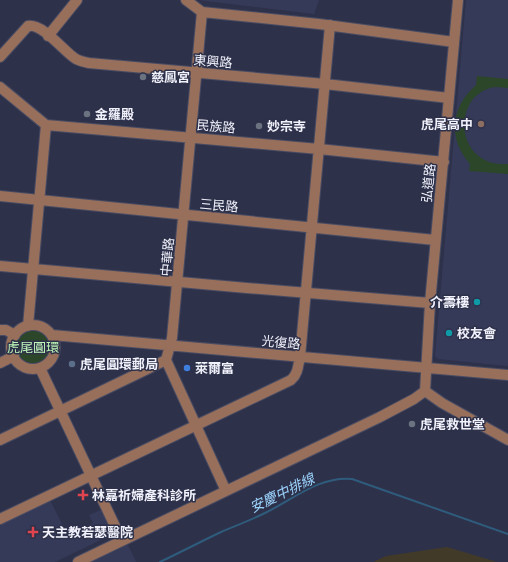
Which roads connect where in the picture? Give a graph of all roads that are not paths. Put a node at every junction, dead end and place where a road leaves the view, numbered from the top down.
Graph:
1 (77, 0) edge
2 (186, 0) edge
3 (458, 0) edge
4 (202, 12) junction
5 (330, 25) junction
6 (48, 36) junction
7 (454, 42) junction
8 (0, 57) edge
9 (196, 72) junction
10 (325, 84) junction
11 (0, 87) edge
12 (449, 98) junction
13 (46, 125) junction
14 (190, 137) junction
15 (319, 149) junction
16 (444, 162) junction
17 (0, 196) edge
18 (39, 200) junction
19 (183, 215) junction
20 (312, 227) junction
21 (435, 240) junction
22 (0, 266) edge
23 (33, 269) junction
24 (177, 282) junction
25 (305, 293) junction
26 (430, 303) junction
27 (28, 326) junction
28 (0, 330) edge
29 (15, 335) junction
30 (52, 335) junction
31 (170, 346) junction
32 (14, 356) junction
33 (300, 357) junction
34 (166, 360) junction
35 (0, 363) edge
36 (40, 368) junction
37 (426, 369) junction
38 (508, 376) edge
39 (425, 391) junction
40 (60, 410) junction
41 (196, 426) junction
42 (0, 440) edge
43 (508, 440) edge
44 (91, 476) junction
45 (226, 491) junction
46 (0, 519) edge
47 (122, 541) junction
48 (78, 562) edge

1 - 6 street
2 - 4 street
3 - 7 street, 弘道路
4 - 5 street
4 - 9 street, 中華路
5 - 7 street
5 - 10 street
6 - 8 street, 東興路
6 - 9 street, 東興路
7 - 12 street, 弘道路
9 - 10 street, 東興路
9 - 14 street, 中華路
10 - 12 street, 東興路
10 - 15 street
11 - 13 street
12 - 16 street, 弘道路
13 - 14 street, 民族路
13 - 18 street
14 - 15 street, 民族路
14 - 19 street, 中華路
15 - 16 street, 民族路
15 - 20 street
16 - 21 street, 弘道路
17 - 18 street, 三民路
18 - 19 street, 三民路
18 - 23 street
19 - 20 street, 三民路
19 - 24 street, 中華路
20 - 21 street, 三民路
20 - 25 street
21 - 26 street, 弘道路
22 - 23 street
23 - 24 street
23 - 27 street
24 - 25 street
24 - 31 street, 中華路
25 - 26 street
25 - 33 street
26 - 37 street, 弘道路
27 - 29 street
27 - 30 street, 光復路
28 - 29 street
29 - 32 street
30 - 31 street, 光復路
30 - 36 street
31 - 33 street, 光復路
31 - 34 street, 中華路
32 - 35 street
32 - 36 street
33 - 37 street, 光復路
33 - 41 street
34 - 40 street
34 - 41 street
36 - 40 street
37 - 38 street, 光復路
37 - 39 street, 弘道路
39 - 43 street
39 - 45 street
40 - 42 street
40 - 44 street
41 - 44 street
41 - 45 street
44 - 46 street
44 - 47 street
45 - 47 street
47 - 48 street

